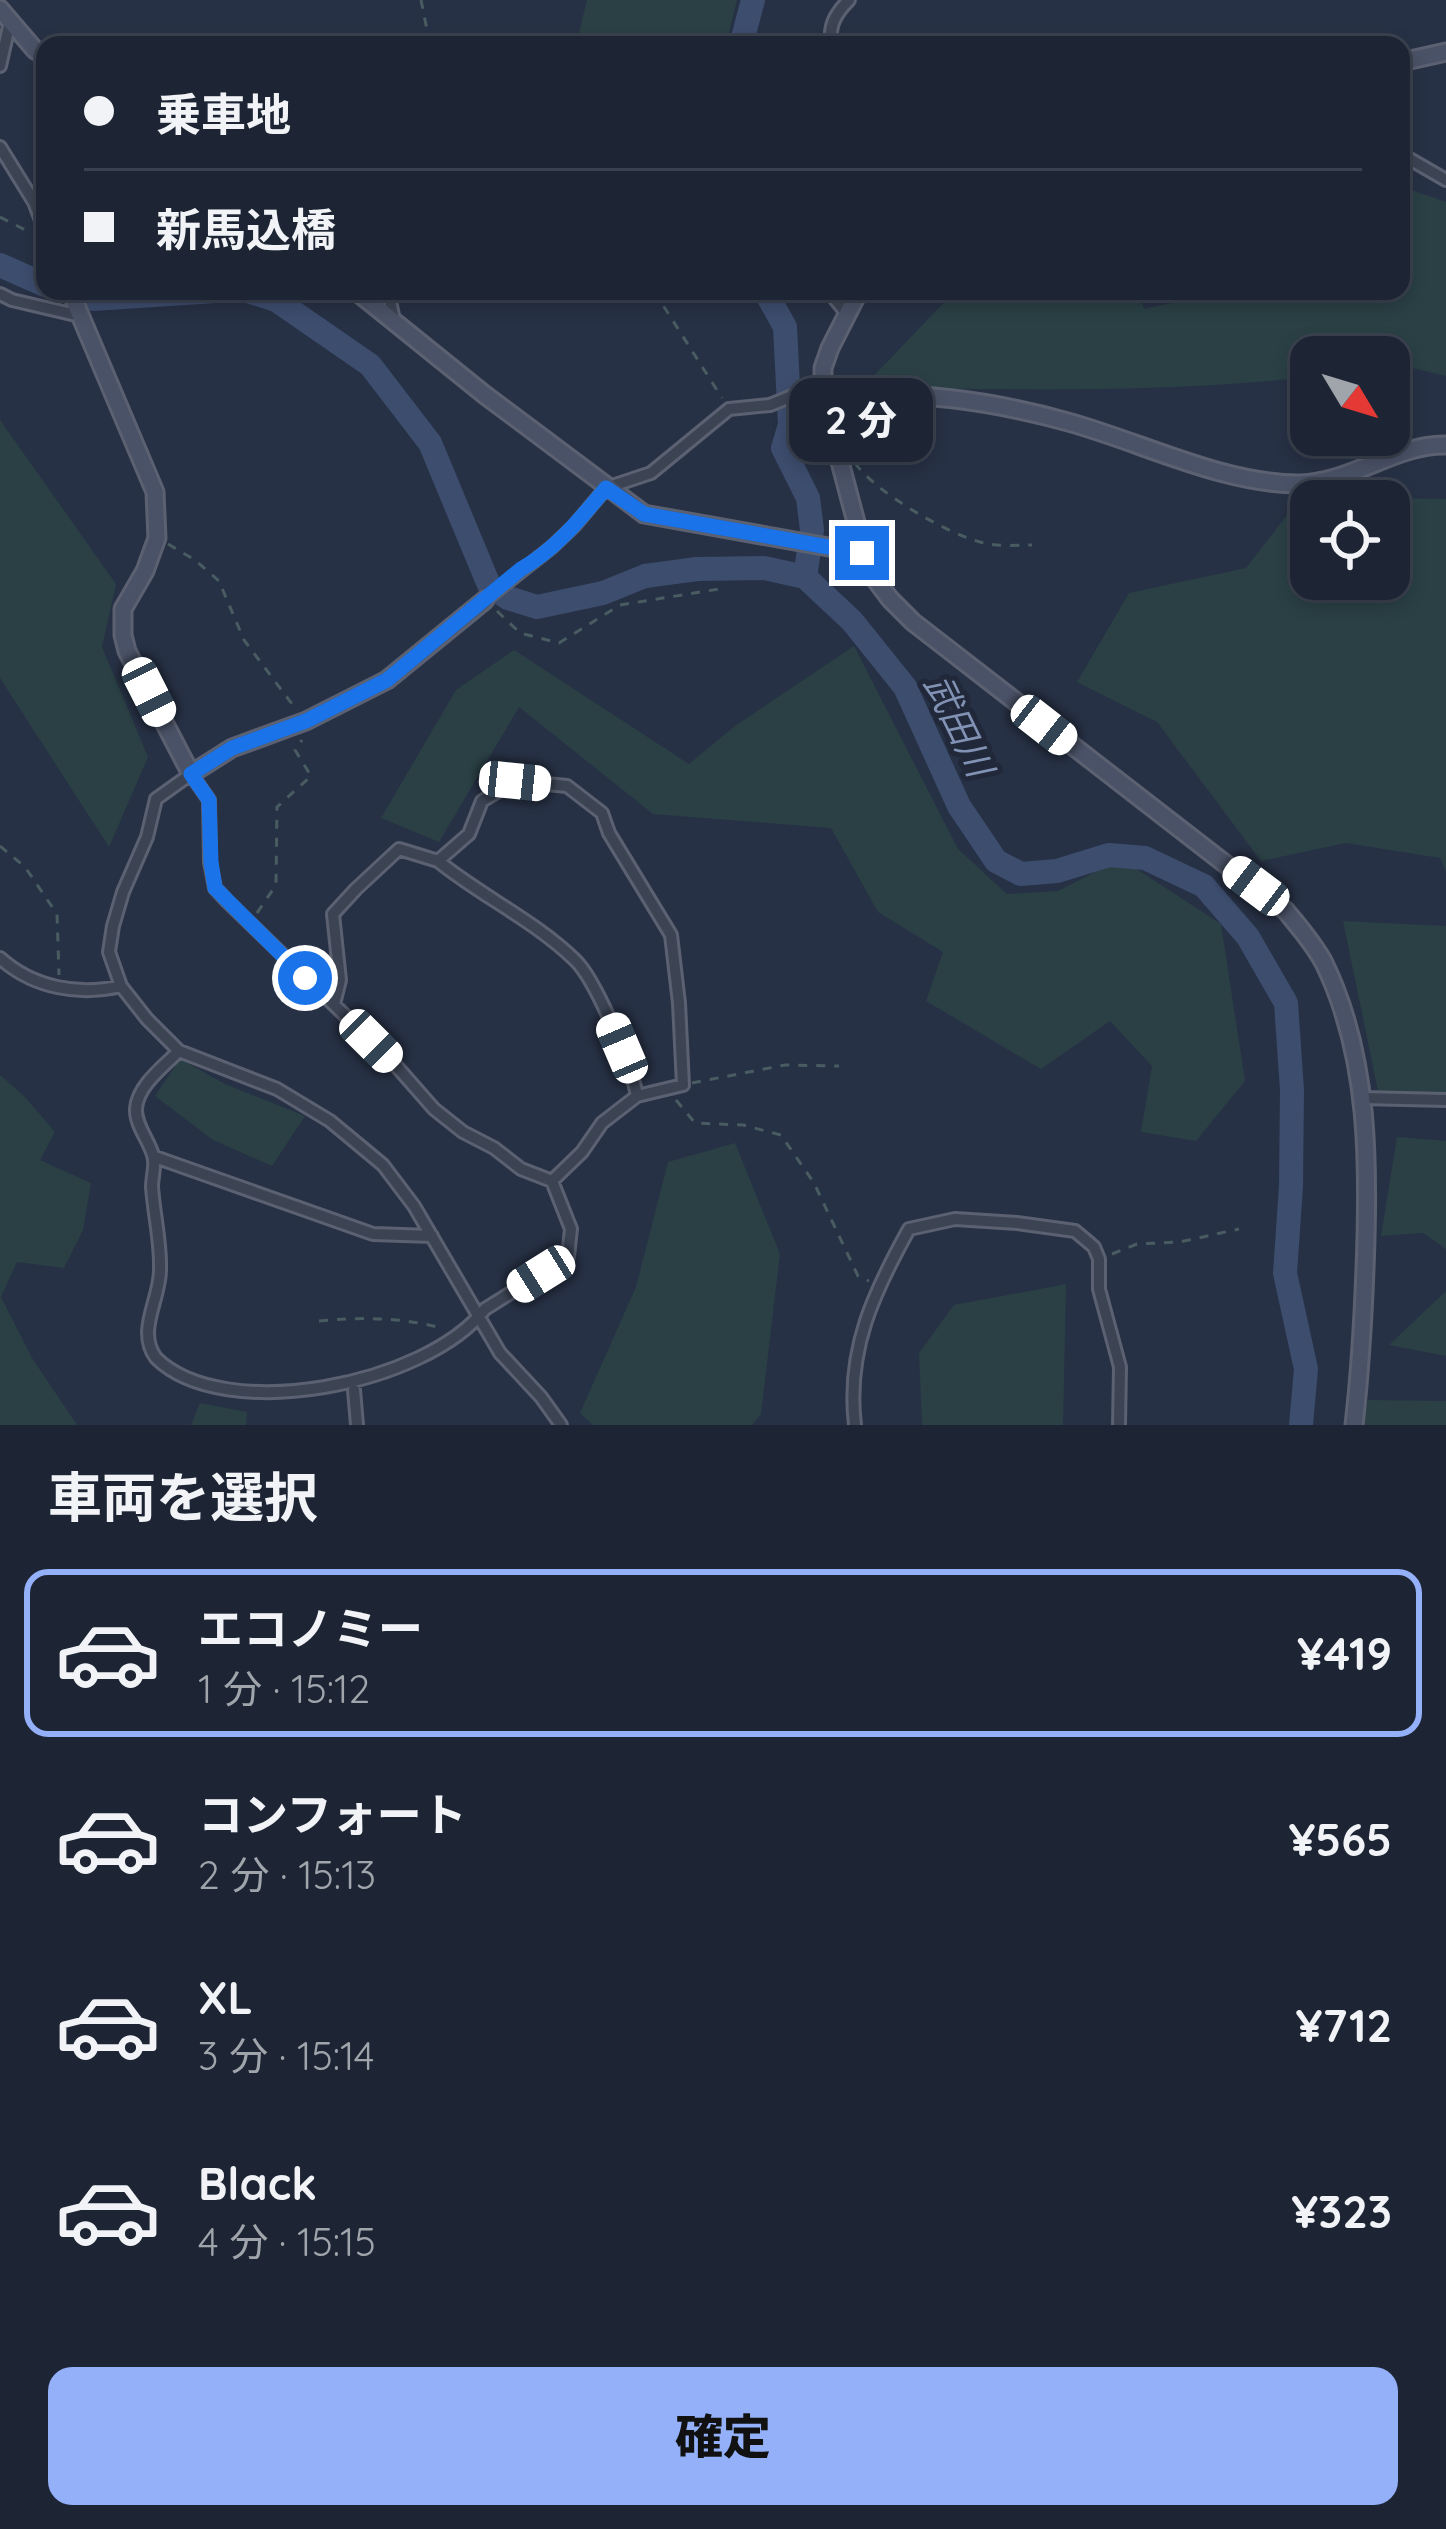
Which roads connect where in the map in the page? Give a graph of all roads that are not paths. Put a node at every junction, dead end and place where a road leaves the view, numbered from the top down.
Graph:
1 (849, 0) edge
2 (5, 16) edge
3 (830, 36) edge
4 (36, 51) edge
5 (1446, 52) edge
6 (1410, 60) edge
7 (0, 66) edge
8 (0, 147) edge
9 (1410, 159) edge
10 (1446, 180) edge
11 (36, 208) edge
12 (0, 294) edge
13 (368, 300) edge
14 (390, 300) edge
15 (836, 300) edge
16 (854, 300) edge
17 (75, 303) edge
18 (847, 314) junction
19 (394, 320) junction
20 (823, 398) junction
21 (1446, 445) edge
22 (606, 488) junction
23 (855, 551) junction
24 (485, 600) joint
25 (191, 774) junction
26 (438, 861) junction
27 (0, 958) edge
28 (121, 986) junction
29 (334, 1004) junction
30 (179, 1051) junction
31 (637, 1096) junction
32 (1362, 1098) junction
33 (1446, 1100) edge
34 (154, 1157) junction
35 (552, 1181) junction
36 (432, 1236) junction
37 (479, 1317) junction
38 (355, 1390) junction
39 (357, 1425) edge
40 (562, 1425) edge
41 (855, 1425) edge
42 (1119, 1425) edge
43 (1354, 1425) edge

1 - 3 street
2 - 4 street
2 - 7 street
5 - 6 street
8 - 11 street
9 - 10 street
12 - 17 street
13 - 19 street
14 - 19 street
15 - 18 street
16 - 18 street
17 - 25 street
18 - 20 street
19 - 22 street
20 - 21 street
20 - 22 street
20 - 23 street
22 - 23 street
22 - 24 street
23 - 32 street
24 - 25 street
25 - 28 street
25 - 29 street
26 - 29 street
26 - 31 street
26 - 31 street
27 - 28 street
28 - 30 street
29 - 35 street
30 - 34 street
30 - 36 street
31 - 35 street
32 - 33 street
32 - 43 street
34 - 36 street
34 - 38 street
35 - 37 street
36 - 37 street
37 - 38 street
37 - 40 street
38 - 39 street
41 - 42 street

